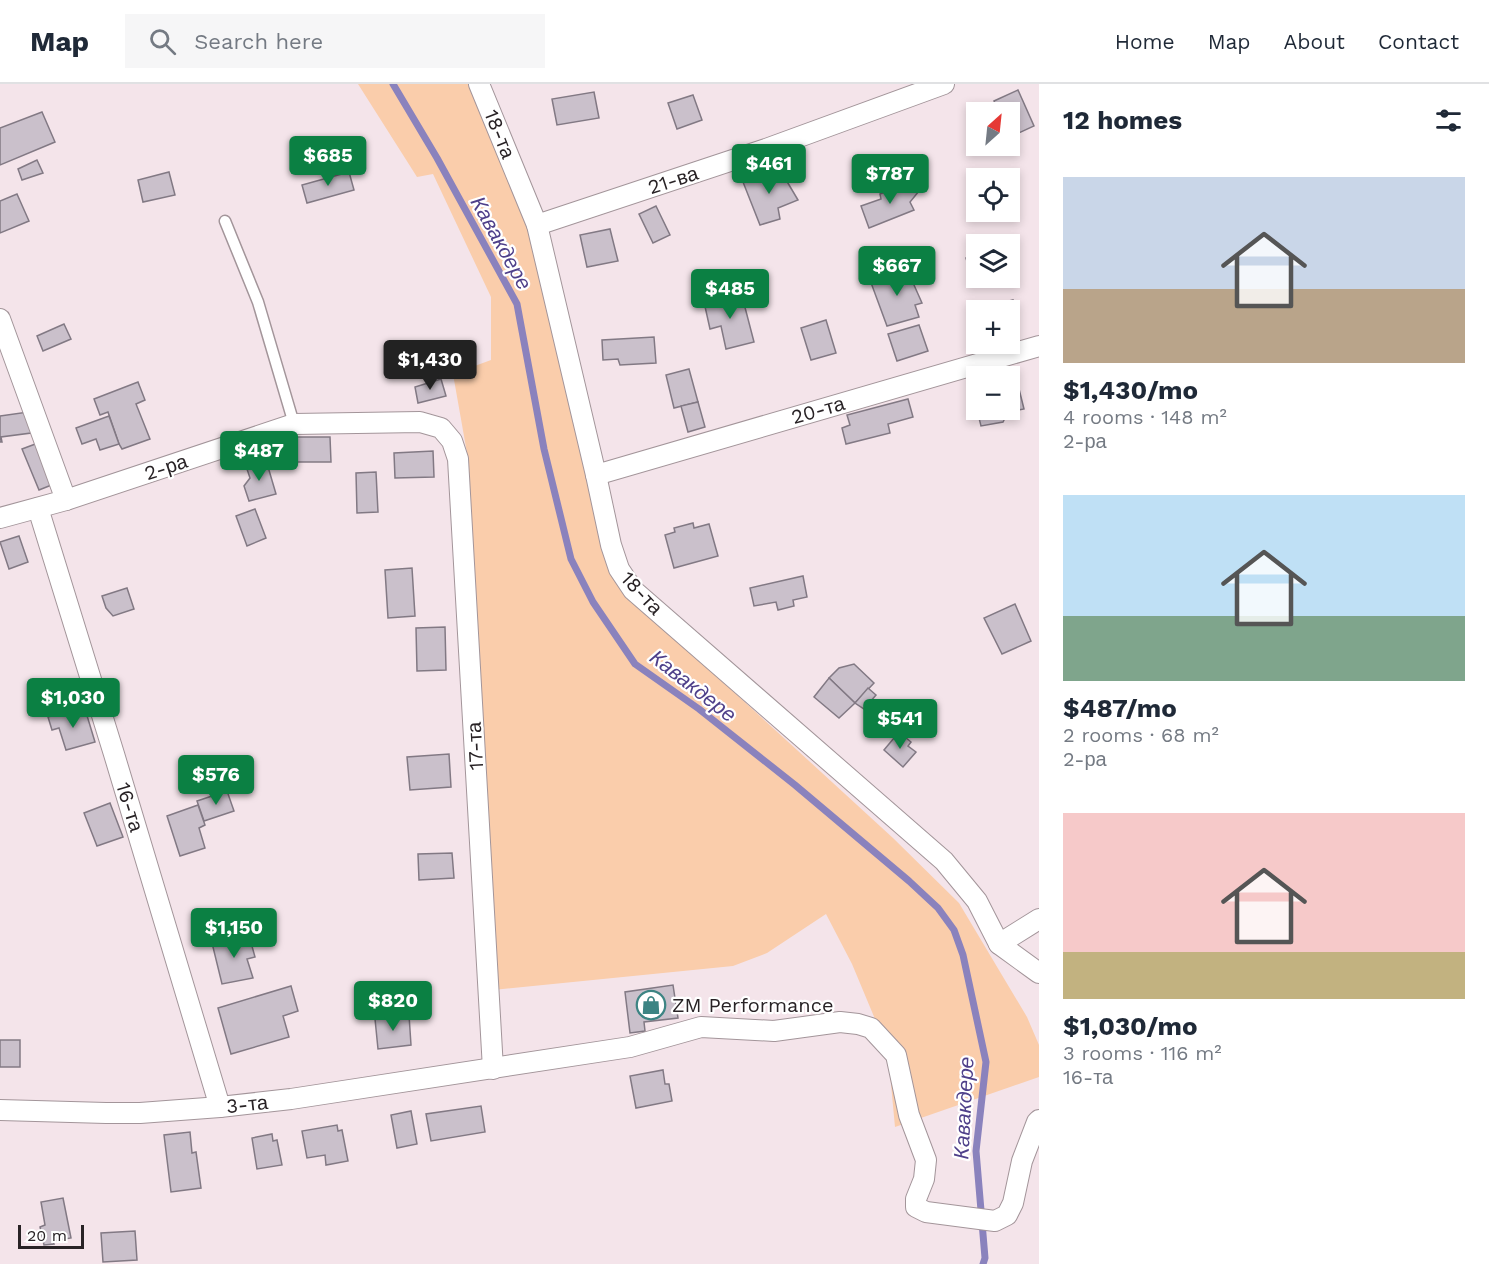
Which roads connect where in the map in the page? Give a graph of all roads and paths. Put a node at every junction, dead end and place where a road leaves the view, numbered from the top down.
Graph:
1 (479, 84) edge
2 (944, 84) edge
3 (225, 221) dead end
4 (537, 225) junction
5 (0, 320) edge
6 (1039, 346) edge
7 (294, 424) junction
8 (441, 428) joint
9 (596, 475) junction
10 (66, 500) junction
11 (38, 508) junction
12 (0, 518) edge
13 (1039, 919) edge
14 (999, 944) junction
15 (1039, 973) edge
16 (493, 1069) junction
17 (220, 1107) junction
18 (0, 1110) edge
19 (1039, 1120) edge

1 - 4 street, 18-та
2 - 4 street, 21-ва
3 - 7 lane
4 - 9 street, 18-та
5 - 10 street
6 - 9 street, 20-та
7 - 8 street, 2-ра
7 - 10 street, 2-ра
8 - 16 street, 17-та
9 - 14 street, 18-та
10 - 11 street, 2-ра
11 - 12 street, 2-ра
11 - 17 street, 16-та
13 - 14 street
14 - 15 street
16 - 17 street, 3-та
16 - 19 street, 3-та
17 - 18 street, 3-та

